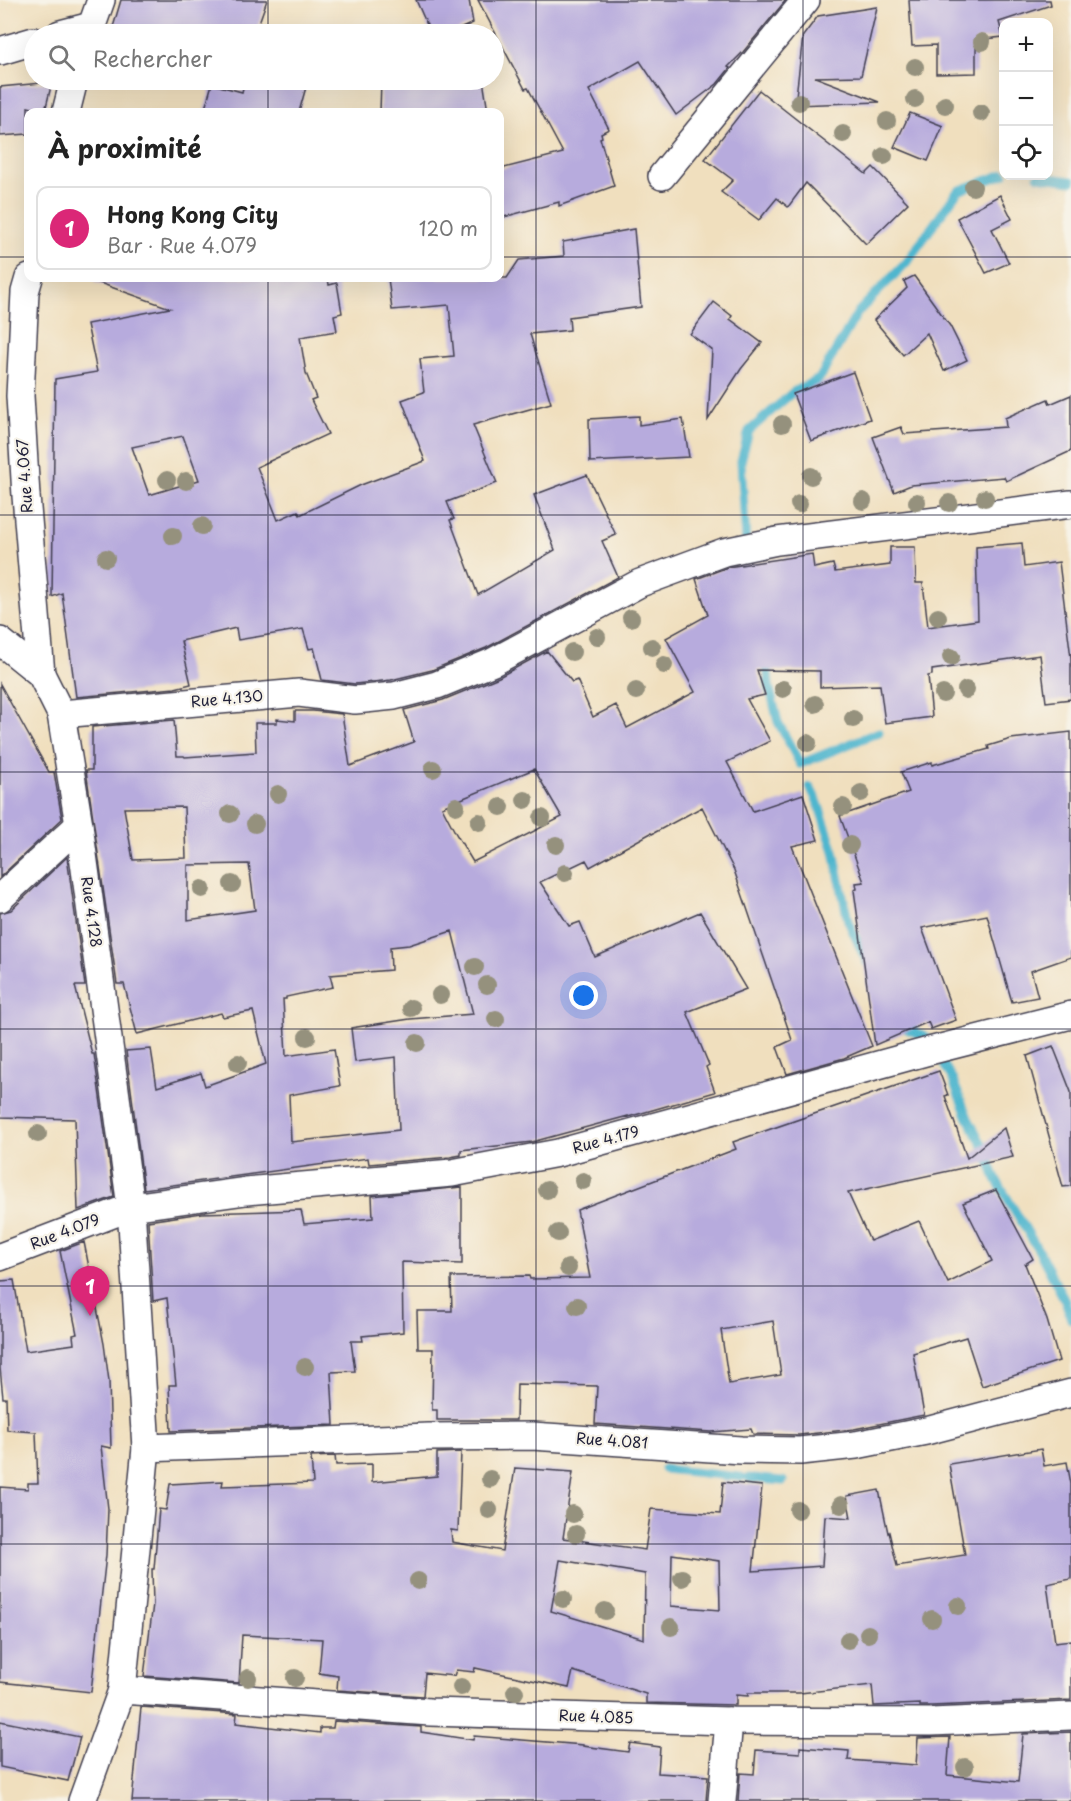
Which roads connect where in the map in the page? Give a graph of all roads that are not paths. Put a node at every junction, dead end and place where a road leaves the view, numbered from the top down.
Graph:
1 (101, 0) edge
2 (806, 0) edge
3 (92, 24) edge
4 (24, 44) edge
5 (0, 51) edge
6 (72, 90) edge
7 (67, 108) edge
8 (662, 176) dead end
9 (28, 282) edge
10 (1071, 504) edge
11 (0, 640) edge
12 (40, 674) junction
13 (61, 714) junction
14 (79, 825) junction
15 (0, 898) edge
16 (1071, 1015) edge
17 (131, 1207) junction
18 (0, 1257) edge
19 (1071, 1393) edge
20 (146, 1448) junction
21 (122, 1690) junction
22 (1071, 1716) edge
23 (729, 1721) junction
24 (82, 1801) edge
25 (722, 1801) edge

1 - 3 street
2 - 8 street
4 - 5 street
6 - 7 street
9 - 12 street, Rue 4.067
10 - 13 street, Rue 4.130
11 - 12 street, Rue 4.128
12 - 13 street, Rue 4.128
13 - 14 street, Rue 4.128
14 - 15 street
14 - 17 street, Rue 4.128
16 - 17 street, Rue 4.179
17 - 18 street, Rue 4.079
17 - 20 street, Rue 4.128
19 - 20 street, Rue 4.081
20 - 21 street, Rue 4.128
21 - 23 street, Rue 4.085
21 - 24 street, Rue 4.128
22 - 23 street, Rue 4.085
23 - 25 street

